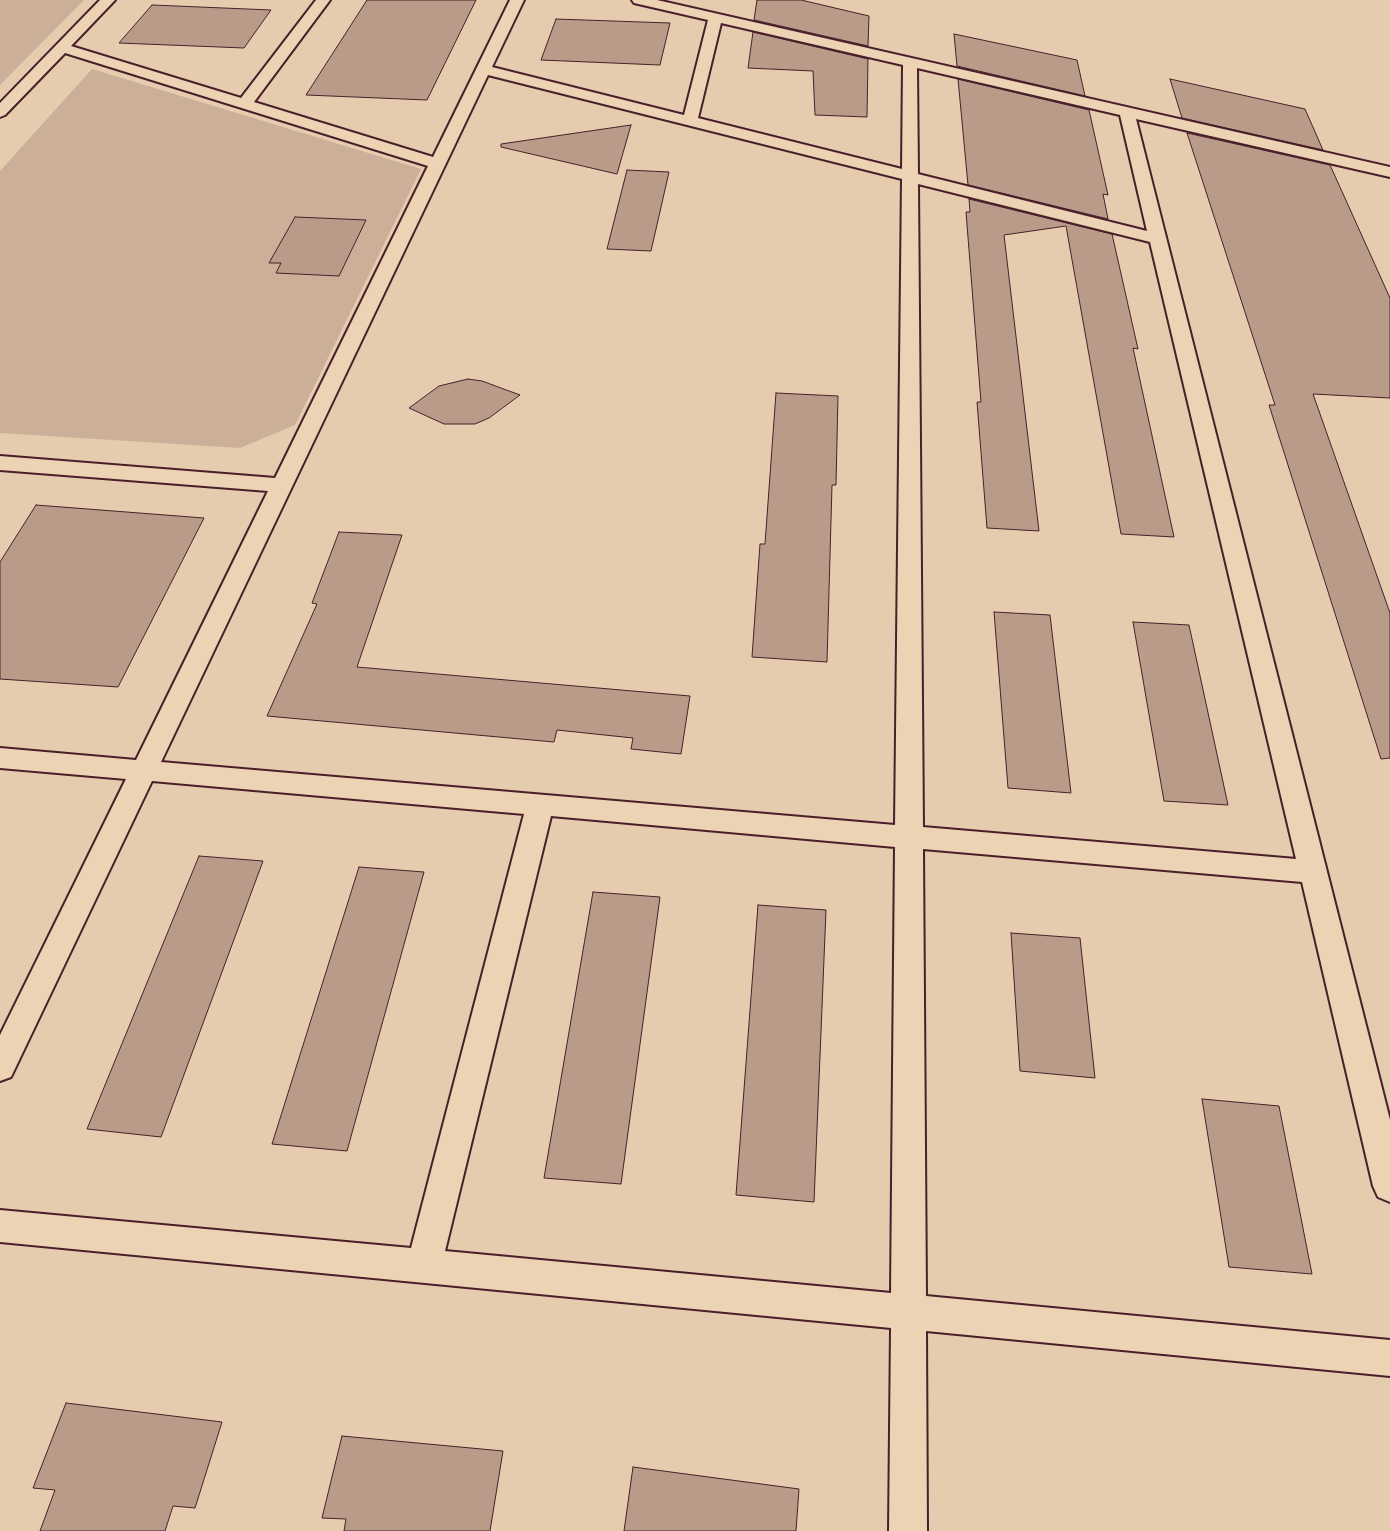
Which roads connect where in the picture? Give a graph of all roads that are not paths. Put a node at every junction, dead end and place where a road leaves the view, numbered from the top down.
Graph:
1 (108, 0) edge
2 (323, 0) edge
3 (517, 0) edge
4 (639, 0) edge
5 (715, 18) junction
6 (62, 48) junction
7 (910, 62) junction
8 (484, 69) junction
9 (245, 104) junction
10 (0, 112) edge
11 (1127, 112) junction
12 (690, 121) junction
13 (438, 164) junction
14 (1386, 171) edge
15 (910, 177) junction
16 (1390, 186) edge
17 (1158, 239) junction
18 (0, 463) edge
19 (283, 485) junction
20 (0, 758) edge
21 (144, 771) junction
22 (540, 805) junction
23 (909, 837) junction
24 (1313, 872) junction
25 (0, 1067) edge
26 (1390, 1186) edge
27 (0, 1226) edge
28 (424, 1266) junction
29 (908, 1312) junction
30 (1390, 1358) edge
31 (908, 1531) edge

1 - 6 lane
2 - 9 lane
3 - 8 lane
4 - 5 lane
5 - 7 lane
5 - 12 lane
6 - 9 lane
6 - 10 lane
7 - 11 lane
7 - 15 lane
8 - 12 lane
8 - 13 lane
9 - 13 lane
11 - 14 lane
11 - 17 lane
12 - 15 lane
13 - 19 lane
14 - 16 lane
15 - 17 lane
15 - 23 lane
17 - 24 lane
18 - 19 lane
19 - 21 lane
20 - 21 lane
21 - 22 lane
21 - 25 lane
22 - 23 lane
22 - 28 lane
23 - 24 lane
23 - 29 lane
24 - 26 lane
27 - 28 lane
28 - 29 lane
29 - 30 lane
29 - 31 lane

